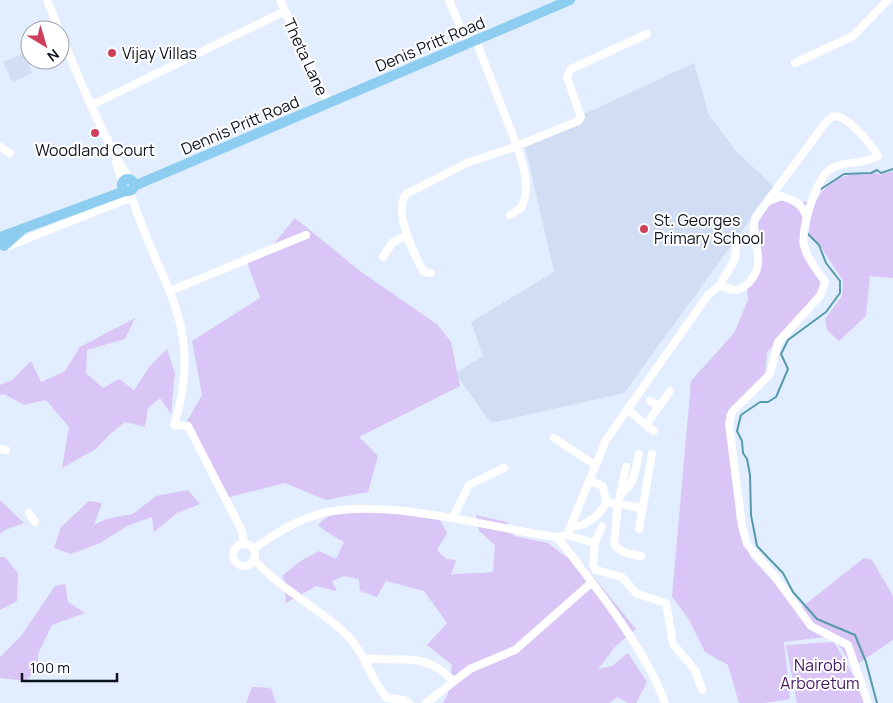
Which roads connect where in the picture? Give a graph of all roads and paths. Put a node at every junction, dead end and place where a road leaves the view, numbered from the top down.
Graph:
1 (47, 0) edge
2 (280, 0) edge
3 (449, 0) edge
4 (570, 0) edge
5 (888, 0) edge
6 (285, 11) junction
7 (55, 20) edge
8 (646, 34) dead end
9 (472, 43) junction
10 (70, 54) edge
11 (795, 63) dead end
12 (328, 103) junction
13 (92, 105) junction
14 (517, 146) junction
15 (0, 147) edge
16 (10, 153) dead end
17 (128, 186) junction
18 (767, 202) junction
19 (91, 203) junction
20 (100, 210) junction
21 (510, 215) dead end
22 (806, 216) junction
23 (64, 219) junction
24 (306, 235) dead end
25 (407, 235) junction
26 (736, 242) dead end
27 (1, 244) edge
28 (383, 257) dead end
29 (431, 273) dead end
30 (719, 286) junction
31 (170, 291) junction
32 (670, 391) dead end
33 (650, 400) dead end
34 (659, 406) junction
35 (627, 410) junction
36 (646, 425) junction
37 (654, 431) dead end
38 (554, 438) dead end
39 (639, 454) dead end
40 (652, 454) dead end
41 (595, 465) junction
42 (626, 467) dead end
43 (504, 468) dead end
44 (590, 481) junction
45 (621, 493) junction
46 (606, 502) junction
47 (618, 504) junction
48 (642, 508) junction
49 (29, 513) dead end
50 (453, 517) junction
51 (35, 522) dead end
52 (572, 526) junction
53 (602, 527) dead end
54 (640, 530) dead end
55 (567, 535) junction
56 (557, 537) junction
57 (244, 543) junction
58 (595, 543) junction
59 (254, 549) junction
60 (641, 556) dead end
61 (254, 559) junction
62 (245, 566) junction
63 (267, 574) junction
64 (591, 583) junction
65 (364, 658) junction
66 (453, 681) junction
67 (702, 690) dead end
68 (409, 703) edge
69 (426, 703) edge
70 (665, 703) edge
71 (868, 703) edge

1 - 7 street
2 - 6 street, Theta Lane
3 - 9 street
4 - 9 main road, Denis Pritt Road
5 - 11 street
6 - 12 street, Theta Lane
6 - 13 street
8 - 14 street
9 - 12 main road, Denis Pritt Road
9 - 14 street
10 - 13 street
12 - 17 main road, Dennis Pritt Road
13 - 17 street
14 - 21 street
14 - 25 street
15 - 16 street
17 - 19 main road, Dennis Pritt Road
17 - 20 street
17 - 31 street
18 - 22 street
18 - 22 street
18 - 30 street
19 - 20 main road
19 - 23 main road, Dennis Pritt Road
20 - 23 street
22 - 71 street
23 - 27 street
23 - 27 main road, Dennis Pritt Road
24 - 31 street
25 - 28 street
25 - 29 street
26 - 30 street
30 - 35 street
31 - 57 street
32 - 34 street
33 - 34 street
34 - 36 street
35 - 36 street
35 - 41 street
36 - 37 street
38 - 41 street
39 - 45 street
40 - 48 street
41 - 44 street
42 - 45 street
43 - 50 street
44 - 46 street
44 - 52 street
45 - 47 street
46 - 47 street
46 - 52 street
47 - 48 street
47 - 60 street
48 - 54 street
49 - 51 street
50 - 56 street
50 - 59 street
52 - 55 street
53 - 58 street
55 - 56 street
55 - 58 street
56 - 64 street
57 - 59 street
57 - 62 street
58 - 67 street
59 - 61 street
61 - 62 street
61 - 63 street
62 - 63 street
63 - 65 street
64 - 66 street
64 - 70 street
65 - 66 street
65 - 68 street
66 - 69 street

